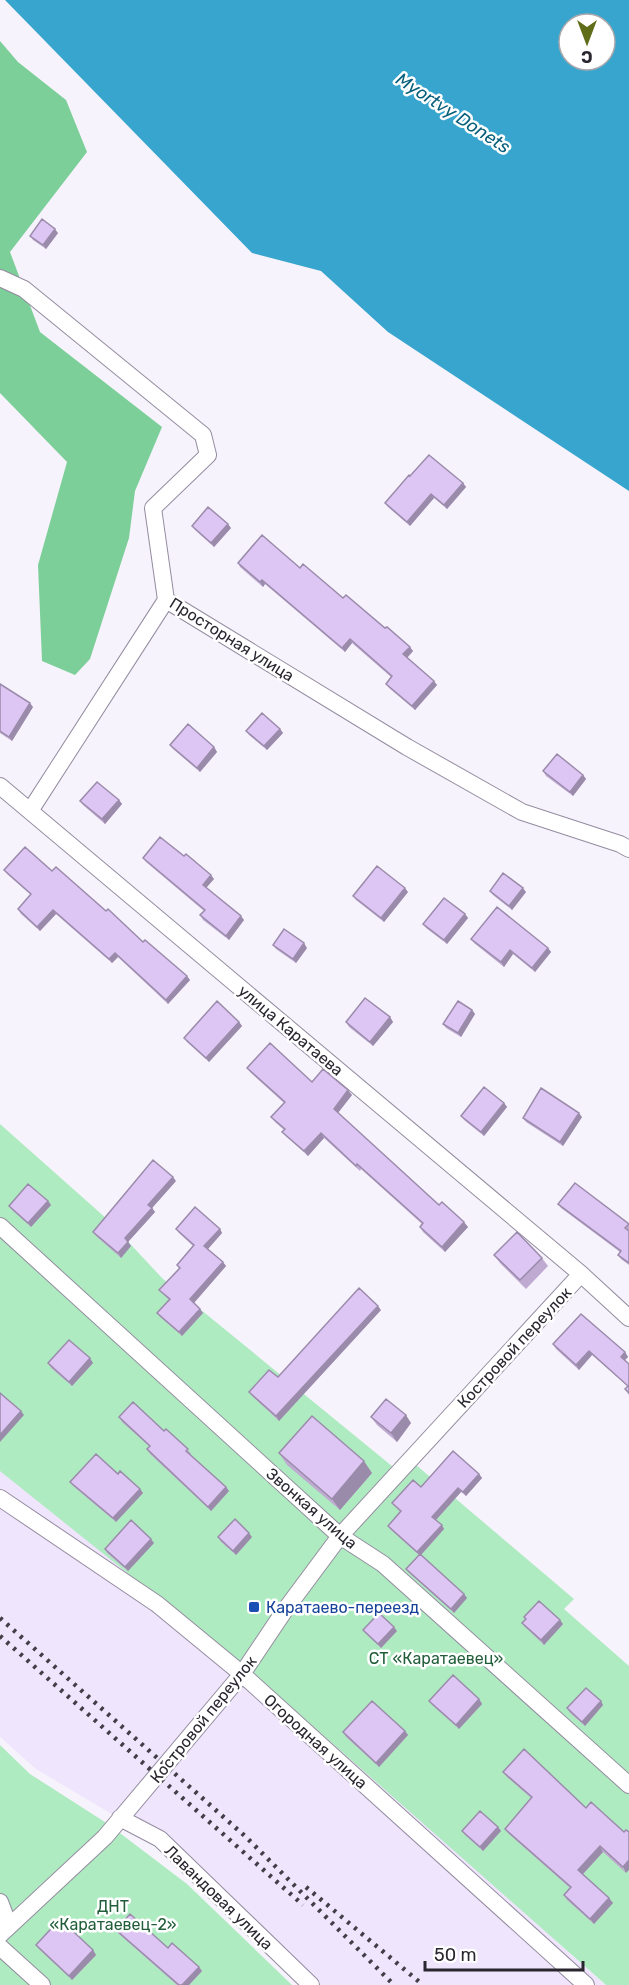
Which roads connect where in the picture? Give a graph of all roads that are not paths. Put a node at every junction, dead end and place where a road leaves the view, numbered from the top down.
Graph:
1 (0, 278) edge
2 (166, 600) junction
3 (0, 786) edge
4 (30, 811) junction
5 (629, 849) edge
6 (0, 1226) edge
7 (581, 1274) junction
8 (629, 1318) edge
9 (0, 1498) edge
10 (340, 1536) junction
11 (242, 1674) junction
12 (629, 1785) edge
13 (120, 1818) junction
14 (0, 1902) edge
15 (4, 1930) edge
16 (0, 1947) edge
17 (42, 1985) edge
18 (311, 1985) edge
19 (586, 1985) edge

1 - 2 street, Просторная улица
2 - 4 street
2 - 5 street, Просторная улица
3 - 4 street, улица Каратаева
4 - 7 street, улица Каратаева
6 - 10 street, Звонкая улица
7 - 8 street, улица Каратаева
7 - 10 street, Костровой переулок
9 - 11 street, Огородная улица
10 - 11 street, Костровой переулок
10 - 12 street, Звонкая улица
11 - 13 street, Костровой переулок
11 - 19 street, Огородная улица
13 - 15 street, Костровой переулок
13 - 18 street, Лавандовая улица
14 - 15 street
16 - 17 street

